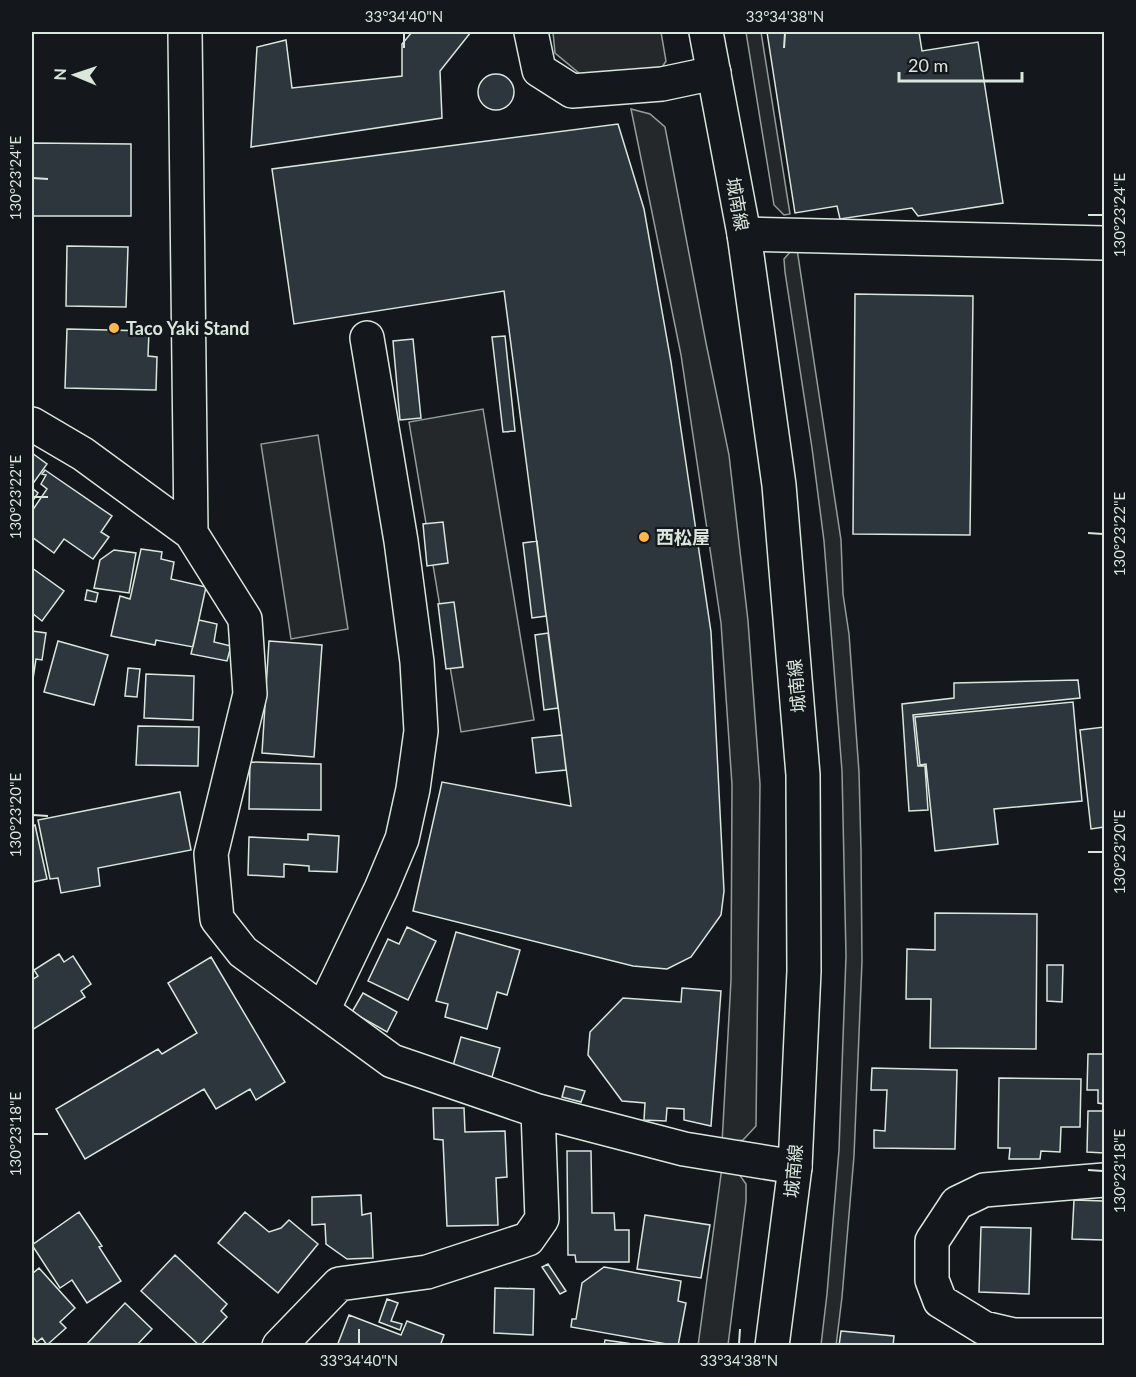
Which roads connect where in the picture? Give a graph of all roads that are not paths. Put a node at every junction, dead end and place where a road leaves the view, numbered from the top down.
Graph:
1 (185, 32) edge
2 (531, 32) edge
3 (706, 32) edge
4 (714, 73) junction
5 (744, 234) junction
6 (1104, 243) edge
7 (367, 338) dead end
8 (32, 424) edge
9 (191, 533) junction
10 (323, 1010) junction
11 (538, 1111) junction
12 (795, 1167) junction
13 (1104, 1180) edge
14 (1104, 1335) edge
15 (279, 1346) edge
16 (772, 1346) edge

1 - 9 street
2 - 4 street
3 - 4 street, 城南線
4 - 5 street, 城南線
5 - 6 street
5 - 12 street, 城南線
7 - 10 street
8 - 9 street
9 - 10 street
10 - 11 street
11 - 12 street
11 - 15 street
12 - 16 street, 城南線
13 - 14 street

